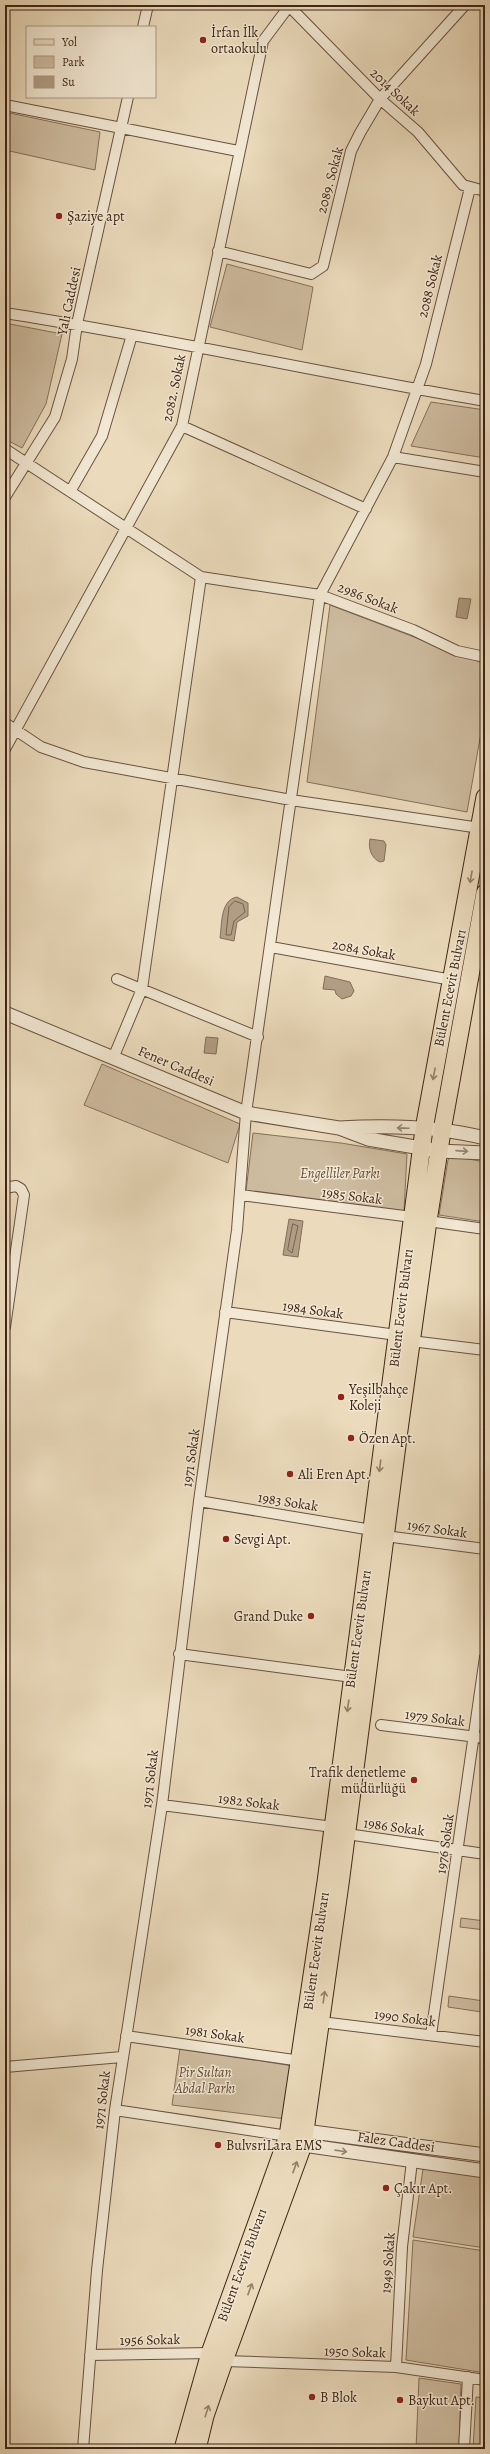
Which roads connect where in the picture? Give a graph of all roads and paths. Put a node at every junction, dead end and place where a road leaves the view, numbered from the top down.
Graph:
1 (148, 5) edge
2 (465, 5) edge
3 (289, 6) edge
4 (144, 26) edge
5 (128, 98) edge
6 (380, 99) junction
7 (5, 105) edge
8 (121, 128) junction
9 (238, 152) junction
10 (470, 188) junction
11 (485, 191) edge
12 (218, 251) junction
13 (5, 313) edge
14 (77, 324) junction
15 (132, 335) junction
16 (197, 345) junction
17 (416, 390) junction
18 (485, 402) edge
19 (182, 426) junction
20 (5, 449) edge
21 (393, 457) junction
22 (27, 462) junction
23 (485, 472) edge
24 (71, 490) junction
25 (5, 497) edge
26 (366, 509) junction
27 (127, 527) junction
28 (201, 578) junction
29 (320, 595) junction
30 (485, 657) edge
31 (5, 723) edge
32 (16, 730) junction
33 (5, 749) edge
34 (171, 779) junction
35 (485, 797) edge
36 (291, 800) junction
37 (480, 828) junction
38 (485, 893) edge
39 (483, 918) edge
40 (271, 947) junction
41 (117, 979) dead end
42 (452, 980) junction
43 (142, 989) junction
44 (5, 1013) edge
45 (258, 1037) junction
46 (114, 1056) junction
47 (246, 1113) junction
48 (339, 1128) junction
49 (424, 1129) junction
50 (442, 1131) junction
51 (485, 1138) edge
52 (422, 1148) junction
53 (439, 1151) junction
54 (485, 1153) edge
55 (5, 1188) edge
56 (240, 1195) junction
57 (420, 1219) junction
58 (485, 1229) edge
59 (225, 1312) junction
60 (5, 1327) edge
61 (404, 1338) junction
62 (485, 1350) edge
63 (199, 1501) junction
64 (378, 1533) junction
65 (485, 1549) edge
66 (179, 1654) junction
67 (485, 1657) edge
68 (352, 1677) junction
69 (381, 1725) dead end
70 (474, 1737) junction
71 (485, 1738) edge
72 (162, 1805) junction
73 (340, 1830) junction
74 (458, 1850) junction
75 (485, 1854) edge
76 (321, 2022) junction
77 (431, 2035) junction
78 (126, 2036) junction
79 (485, 2042) edge
80 (122, 2057) junction
81 (301, 2061) junction
82 (5, 2067) edge
83 (114, 2110) junction
84 (288, 2136) junction
85 (304, 2138) junction
86 (485, 2155) edge
87 (412, 2161) junction
88 (485, 2171) edge
89 (90, 2355) junction
90 (217, 2357) junction
91 (396, 2367) junction
92 (468, 2377) junction
93 (485, 2380) edge
94 (83, 2449) edge
95 (183, 2449) edge
96 (198, 2449) edge
97 (464, 2449) edge

1 - 4 street
2 - 6 street, 2089. Sokak
3 - 6 street, 2014 Sokak
3 - 9 street, 2082. Sokak
5 - 8 street, Yalı Caddesi
6 - 10 street, 2014 Sokak
6 - 12 street, 2089. Sokak
7 - 8 street
8 - 9 street
8 - 14 street, Yalı Caddesi
9 - 12 street, 2082. Sokak
10 - 11 street, 2014 Sokak
10 - 17 street, 2088 Sokak
12 - 16 street, 2082. Sokak
13 - 14 street
14 - 15 street
14 - 22 street, Yalı Caddesi
15 - 16 street
15 - 24 street
16 - 17 street
16 - 19 street, 2082. Sokak
17 - 18 street
17 - 21 street, 2088 Sokak
19 - 26 street
19 - 27 street, 2082. Sokak
20 - 22 street
21 - 23 street
21 - 26 street, 2986 Sokak
22 - 24 street
22 - 25 street, Yalı Caddesi
24 - 27 street
26 - 29 street, 2986 Sokak
27 - 28 street
27 - 32 street, 2082. Sokak
28 - 29 street
28 - 34 street
29 - 30 street, 2986 Sokak
29 - 36 street, 1971 Sokak
31 - 32 street
32 - 33 street, 2082. Sokak
32 - 34 street
34 - 36 street
34 - 43 street
35 - 37 main road, Bülent Ecevit Bulvarı
36 - 37 street
36 - 40 street, 1971 Sokak
37 -> 42 main road, Bülent Ecevit Bulvarı
38 - 39 main road, Bülent Ecevit Bulvarı
39 - 50 main road, Bülent Ecevit Bulvarı
40 - 42 street, 2084 Sokak
40 - 45 street, 1971 Sokak
41 - 43 street
42 -> 49 main road, Bülent Ecevit Bulvarı
43 - 45 street
43 - 46 street
44 - 46 street, Fener Caddesi
45 - 47 street, 1971 Sokak
46 - 47 street, Fener Caddesi
47 - 48 street, Fener Caddesi
47 - 56 street, 1971 Sokak
49 -> 48 street, Fener Caddesi
48 - 52 street, Fener Caddesi
49 - 50 street, Fener Caddesi
49 - 52 main road, Bülent Ecevit Bulvarı
50 - 51 street, Fener Caddesi
50 - 53 main road, Bülent Ecevit Bulvarı
52 - 53 street, Fener Caddesi
52 - 57 main road, Bülent Ecevit Bulvarı
53 -> 54 street, Fener Caddesi
53 - 57 main road, Bülent Ecevit Bulvarı
55 - 60 street
56 - 57 street, 1985 Sokak
56 - 59 street, 1971 Sokak
57 - 58 street, 1985 Sokak
57 - 61 main road, Bülent Ecevit Bulvarı
59 - 61 street, 1984 Sokak
59 - 63 street, 1971 Sokak
61 - 62 street
61 - 64 main road, Bülent Ecevit Bulvarı
63 - 64 street, 1983 Sokak
63 - 66 street, 1971 Sokak
64 - 65 street, 1967 Sokak
64 - 68 main road, Bülent Ecevit Bulvarı
64 - 73 main road, Bülent Ecevit Bulvarı
66 - 68 street
66 - 72 street, 1971 Sokak
67 - 70 street, 1976 Sokak
68 -> 73 main road, Bülent Ecevit Bulvarı
69 - 70 street, 1979 Sokak
70 - 71 street, 1979 Sokak
70 - 74 street, 1976 Sokak
72 - 73 street, 1982 Sokak
72 - 78 street, 1971 Sokak
73 - 74 street, 1986 Sokak
76 -> 73 main road, Bülent Ecevit Bulvarı
73 - 81 main road, Bülent Ecevit Bulvarı
74 - 75 street, 1986 Sokak
74 - 77 street, 1976 Sokak
76 - 77 street, 1990 Sokak
76 - 85 main road, Bülent Ecevit Bulvarı
77 - 79 street, 1990 Sokak
78 - 80 street, 1971 Sokak
78 - 81 street, 1981 Sokak
80 - 82 street
80 - 83 street, 1971 Sokak
81 - 84 main road, Bülent Ecevit Bulvarı
83 - 84 street
83 - 89 street, 1971 Sokak
84 - 85 street
84 - 90 main road, Bülent Ecevit Bulvarı
85 - 86 street, Falez Caddesi
85 -> 87 street, Falez Caddesi
90 -> 85 main road, Bülent Ecevit Bulvarı
87 - 88 street, Falez Caddesi
87 - 91 street, 1949 Sokak
89 - 90 street, 1956 Sokak
89 - 94 street, 1971 Sokak
90 - 91 street, 1950 Sokak
90 - 95 main road, Bülent Ecevit Bulvarı
96 -> 90 main road, Bülent Ecevit Bulvarı
91 - 92 street, 1950 Sokak
92 - 93 street, 1950 Sokak
92 - 97 street

